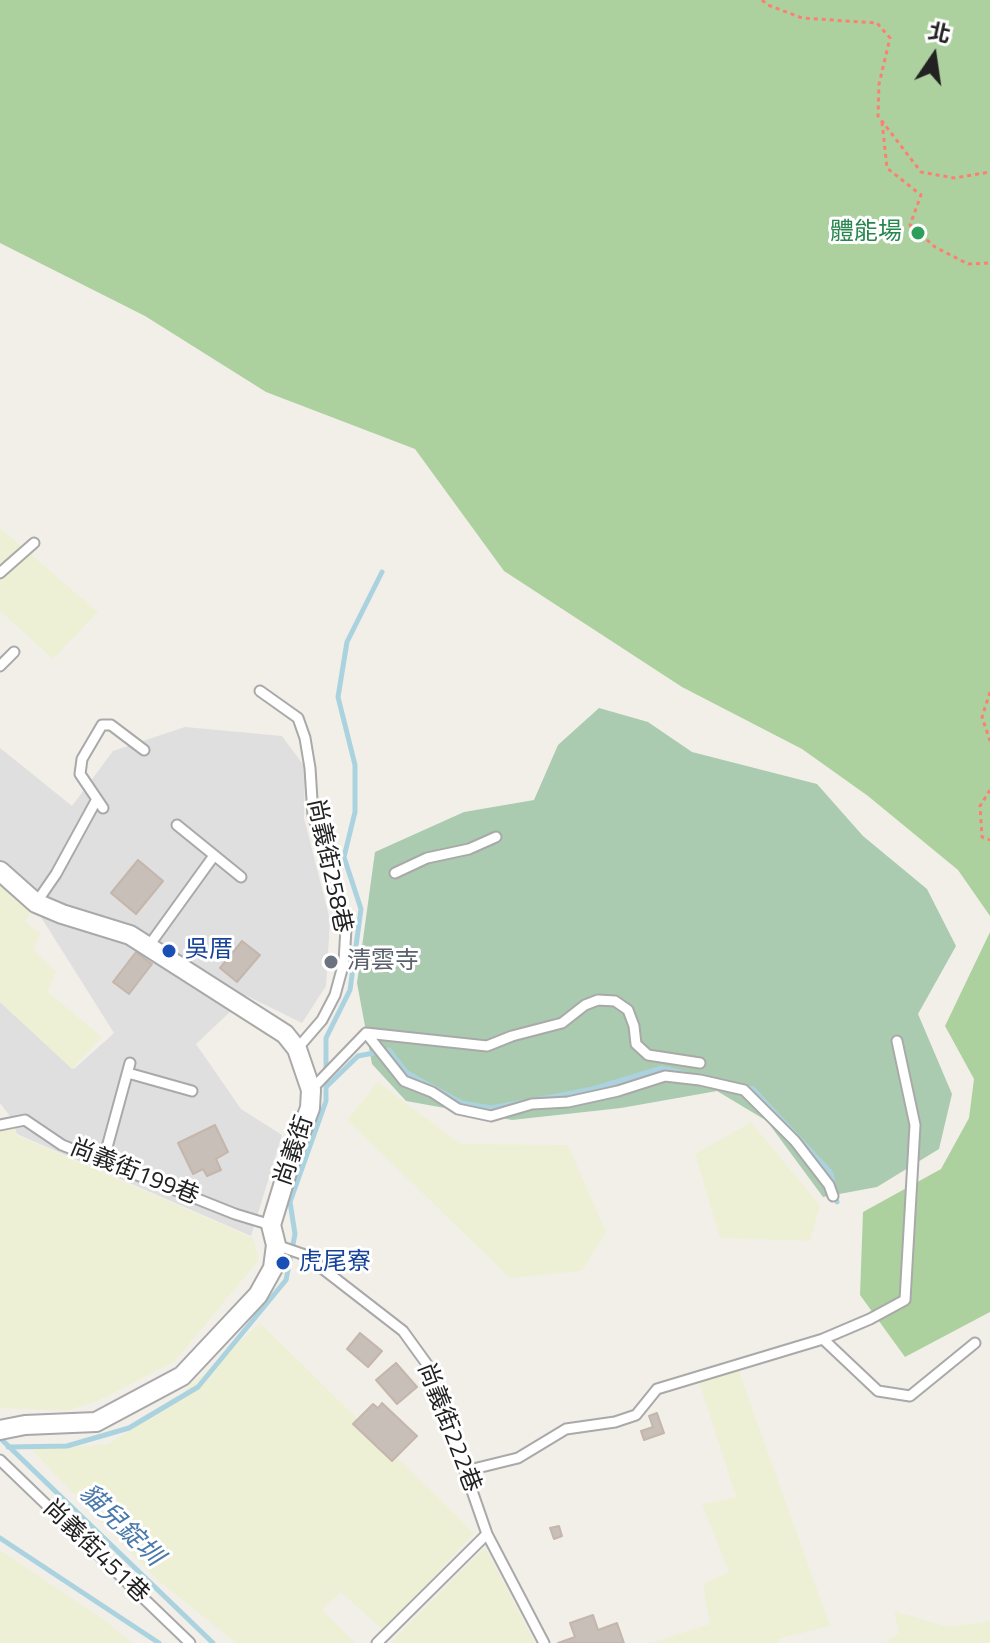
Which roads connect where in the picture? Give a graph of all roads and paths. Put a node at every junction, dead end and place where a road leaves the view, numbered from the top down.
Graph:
1 (762, 0) edge
2 (882, 118) junction
3 (990, 172) edge
4 (990, 263) edge
5 (34, 543) dead end
6 (0, 573) edge
7 (14, 652) dead end
8 (0, 666) edge
9 (260, 691) dead end
10 (990, 692) edge
11 (990, 741) edge
12 (144, 750) dead end
13 (990, 790) edge
14 (177, 825) dead end
15 (496, 837) dead end
16 (990, 840) edge
17 (213, 857) junction
18 (0, 871) edge
19 (395, 873) dead end
20 (241, 877) dead end
21 (36, 903) junction
22 (148, 947) junction
23 (366, 1033) junction
24 (897, 1041) dead end
25 (297, 1049) junction
26 (700, 1063) dead end
27 (314, 1086) junction
28 (192, 1091) dead end
29 (0, 1125) edge
30 (103, 1162) junction
31 (833, 1196) dead end
32 (271, 1225) junction
33 (276, 1245) junction
34 (823, 1339) junction
35 (975, 1343) dead end
36 (2, 1429) edge
37 (0, 1460) edge
38 (465, 1471) junction
39 (487, 1534) junction
40 (190, 1643) edge
41 (377, 1643) edge
42 (544, 1643) edge

1 - 2 path
2 - 3 path
2 - 4 path
5 - 6 lane
7 - 8 lane
9 - 25 lane, 尚義街258巷
10 - 11 path
12 - 21 lane
13 - 16 path
14 - 17 lane
15 - 19 lane
17 - 20 lane
17 - 22 lane
18 - 21 street, 尚義街
21 - 22 street, 尚義街
22 - 25 street, 尚義街
23 - 26 lane
23 - 27 lane
23 - 31 lane
24 - 34 lane
25 - 27 street, 尚義街
27 - 32 street, 尚義街
28 - 30 lane
29 - 30 lane, 尚義街199巷
30 - 32 lane, 尚義街199巷
32 - 33 street
33 - 36 street
33 - 38 lane, 尚義街222巷
34 - 35 lane
34 - 38 lane
37 - 40 lane, 尚義街451巷
38 - 39 lane, 尚義街222巷
39 - 41 lane
39 - 42 lane, 尚義街222巷

